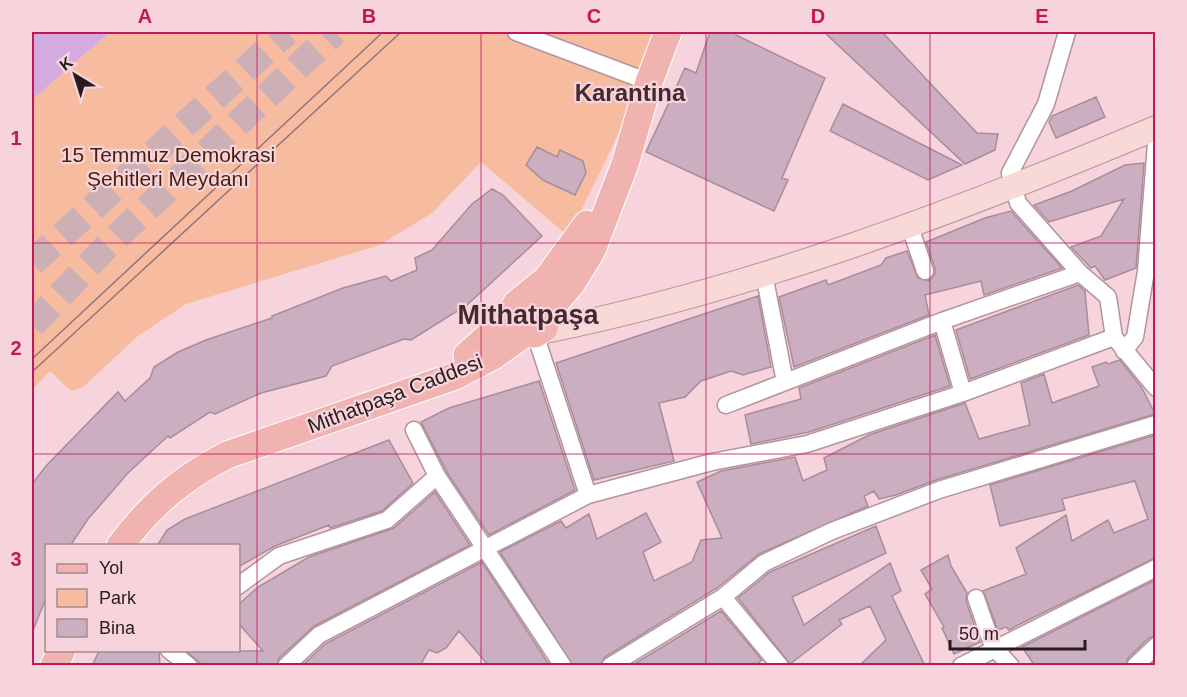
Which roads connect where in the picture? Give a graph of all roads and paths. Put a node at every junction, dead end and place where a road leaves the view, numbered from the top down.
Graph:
1 (516, 32) edge
2 (668, 32) edge
3 (1067, 32) edge
4 (650, 82) junction
5 (1155, 128) edge
6 (1155, 144) edge
7 (1012, 181) junction
8 (910, 227) junction
9 (1152, 250) edge
10 (925, 271) dead end
11 (1080, 273) junction
12 (764, 274) junction
13 (530, 321) junction
14 (942, 321) junction
15 (1119, 344) junction
16 (784, 382) junction
17 (1155, 388) edge
18 (963, 393) junction
19 (726, 405) dead end
20 (1155, 424) edge
21 (414, 430) dead end
22 (437, 476) junction
23 (588, 495) junction
24 (122, 544) edge
25 (487, 549) junction
26 (1155, 568) edge
27 (240, 585) edge
28 (723, 597) junction
29 (976, 598) dead end
30 (1155, 646) edge
31 (993, 648) junction
32 (61, 652) edge
33 (170, 652) edge
34 (286, 665) edge
35 (54, 666) edge
36 (189, 666) edge
37 (563, 666) edge
38 (610, 666) edge
39 (780, 666) edge
40 (961, 666) edge
41 (1011, 666) edge
42 (1135, 666) edge

1 - 4 street
2 - 4 main road, Mithatpaşa Caddesi
3 - 7 street
4 - 13 main road, Mithatpaşa Caddesi
5 - 7 street
6 - 9 street
7 - 8 street
7 - 11 street
7 - 13 street
8 - 10 street
8 - 12 street
9 - 15 street
11 - 14 street
11 - 15 street
12 - 13 street
12 - 16 street
13 - 23 street
13 - 24 main road, Mithatpaşa Caddesi
14 - 16 street
14 - 18 street
15 - 17 street
15 - 18 street
16 - 19 street
18 - 23 street
20 - 28 street
21 - 22 street
22 - 25 street
22 - 27 street
23 - 25 street
25 - 34 street
25 - 37 street
26 - 31 street
28 - 38 street
28 - 39 street
29 - 31 street
30 - 42 street
31 - 40 street
31 - 41 street
32 - 35 main road
33 - 36 street

